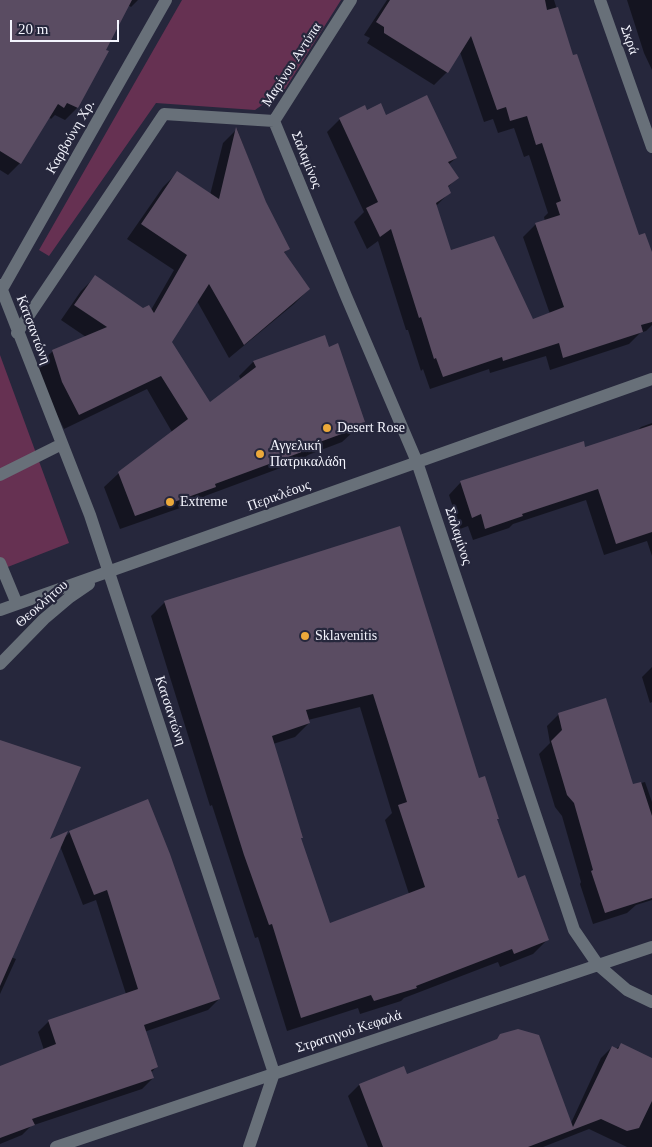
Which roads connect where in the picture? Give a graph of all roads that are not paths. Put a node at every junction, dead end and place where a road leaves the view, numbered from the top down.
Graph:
1 (166, 0) edge
2 (351, 0) edge
3 (600, 0) edge
4 (274, 121) junction
5 (652, 147) edge
6 (2, 297) edge
7 (18, 333) junction
8 (652, 379) edge
9 (62, 444) junction
10 (417, 462) junction
11 (0, 475) edge
12 (0, 563) edge
13 (108, 572) junction
14 (17, 604) junction
15 (0, 610) edge
16 (0, 664) edge
17 (652, 947) edge
18 (598, 965) junction
19 (652, 1002) edge
20 (274, 1073) junction
21 (56, 1147) edge
22 (249, 1147) edge

1 - 6 street, Καρβούνη Χρ.
2 - 4 street, Μαρίνου Αντύπα
3 - 5 street, Σκρά
4 - 7 street
4 - 10 street, Σαλαμίνος
6 - 7 street, Κατσαντώνη
7 - 9 street, Κατσαντώνη
8 - 10 street, Περικλέους
9 - 11 street
9 - 13 street, Κατσαντώνη
10 - 13 street, Περικλέους
10 - 18 street, Σαλαμίνος
12 - 14 street
13 - 14 street, Περικλέους
13 - 16 street, Θεοκλήτου
13 - 20 street, Κατσαντώνη
14 - 15 street, Περικλέους
17 - 18 street, Στρατηγού Κεφαλά
18 - 19 street, Σαλαμίνος
18 - 20 street, Στρατηγού Κεφαλά
20 - 21 street, Στρατηγού Κεφαλά
20 - 22 street

